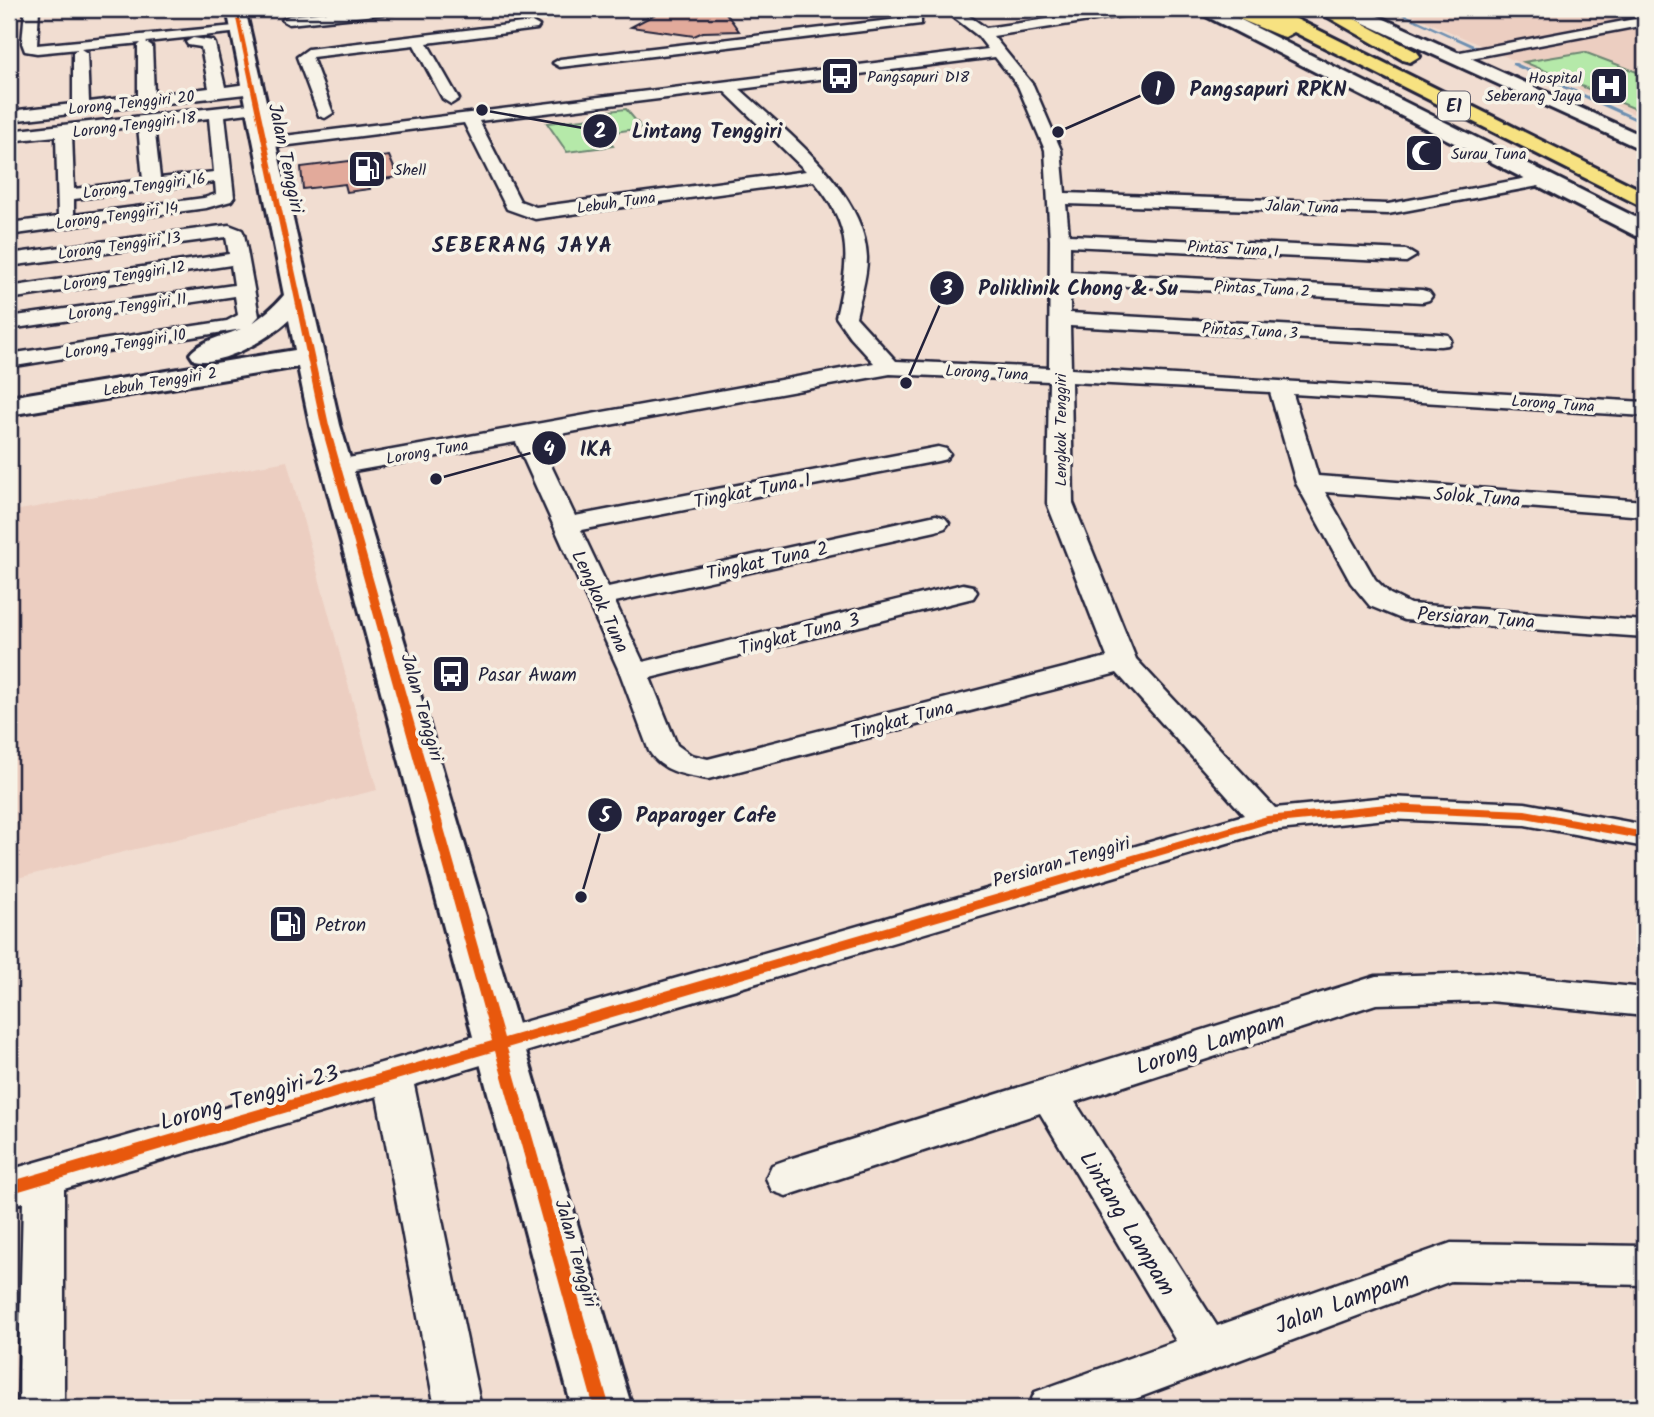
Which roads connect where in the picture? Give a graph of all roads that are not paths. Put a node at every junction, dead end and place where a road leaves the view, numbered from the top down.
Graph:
1 (32, 9) edge
2 (236, 9) edge
3 (394, 9) edge
4 (950, 9) edge
5 (1140, 9) edge
6 (1206, 9) edge
7 (1231, 9) edge
8 (1263, 9) edge
9 (1297, 9) edge
10 (1323, 9) edge
11 (1348, 9) edge
12 (521, 12) dead end
13 (289, 20) dead end
14 (916, 21) dead end
15 (1645, 24) edge
16 (240, 28) junction
17 (983, 33) junction
18 (1562, 38) junction
19 (418, 39) junction
20 (193, 42) dead end
21 (1583, 45) junction
22 (145, 46) dead end
23 (999, 52) junction
24 (80, 53) dead end
25 (1464, 61) junction
26 (560, 64) dead end
27 (1369, 64) junction
28 (728, 86) junction
29 (218, 92) junction
30 (256, 98) junction
31 (452, 99) dead end
32 (146, 100) junction
33 (81, 107) junction
34 (325, 113) dead end
35 (217, 114) junction
36 (9, 116) edge
37 (469, 118) junction
38 (146, 122) junction
39 (64, 132) junction
40 (9, 136) edge
41 (266, 143) junction
42 (1645, 145) edge
43 (817, 175) junction
44 (222, 176) junction
45 (1545, 180) junction
46 (152, 184) junction
47 (66, 195) junction
48 (1057, 198) junction
49 (1645, 201) edge
50 (65, 222) junction
51 (9, 229) edge
52 (1645, 231) edge
53 (1060, 240) junction
54 (1406, 256) dead end
55 (239, 258) junction
56 (9, 260) edge
57 (1060, 277) junction
58 (245, 289) junction
59 (9, 293) edge
60 (298, 296) junction
61 (1422, 296) dead end
62 (1060, 319) junction
63 (9, 323) edge
64 (1440, 340) dead end
65 (309, 347) junction
66 (9, 361) edge
67 (210, 363) junction
68 (890, 367) junction
69 (1060, 376) junction
70 (9, 384) edge
71 (1279, 386) junction
72 (9, 406) edge
73 (1645, 409) edge
74 (325, 425) junction
75 (524, 433) junction
76 (937, 454) dead end
77 (337, 467) junction
78 (1308, 483) junction
79 (1645, 508) edge
80 (936, 523) dead end
81 (566, 525) junction
82 (964, 592) dead end
83 (598, 597) junction
84 (1645, 629) edge
85 (1123, 662) junction
86 (634, 673) junction
87 (682, 764) joint
88 (1267, 820) junction
89 (1645, 836) edge
90 (1645, 1002) edge
91 (499, 1043) junction
92 (393, 1077) junction
93 (1050, 1095) junction
94 (786, 1178) dead end
95 (26, 1183) edge
96 (1645, 1266) edge
97 (1207, 1351) junction
98 (41, 1408) edge
99 (458, 1408) edge
100 (603, 1408) edge
101 (1051, 1408) edge

1 - 16 street
2 - 16 street, Jalan Tenggiri
3 - 13 street
4 - 17 street, Lengkok Tenggiri
5 - 17 street
6 - 45 street
7 - 27 highway
8 - 27 highway, E1
9 - 10 highway, E1
11 - 25 street
12 - 19 street
14 - 26 street
15 - 18 street
15 - 21 street
16 - 30 street, Jalan Tenggiri
17 - 23 street, Lengkok Tenggiri
18 - 21 street
18 - 25 street
19 - 31 street
19 - 34 street
20 - 29 street
21 - 25 street
22 - 32 street
23 - 28 street
23 - 48 street, Lengkok Tenggiri
24 - 33 street
25 - 42 street
27 - 49 highway, E1
28 - 37 street
28 - 43 street
29 - 30 street, Lorong Tenggiri 20
29 - 32 street, Lorong Tenggiri 20
30 - 35 street, Lorong Tenggiri 18
30 - 41 street, Jalan Tenggiri
32 - 33 street, Lorong Tenggiri 20
33 - 36 street, Lorong Tenggiri 20
35 - 38 street, Lorong Tenggiri 18
35 - 44 street
37 - 41 street
37 - 43 street, Lebuh Tuna
38 - 39 street, Lorong Tenggiri 18
38 - 46 street
39 - 40 street, Lorong Tenggiri 18
39 - 47 street
41 - 60 street, Jalan Tenggiri
43 - 68 street
44 - 46 street, Lorong Tenggiri 16
44 - 50 street, Lorong Tenggiri 14
45 - 48 street, Jalan Tuna
45 - 52 street
46 - 47 street, Lorong Tenggiri 16
47 - 50 street
48 - 53 street, Lengkok Tenggiri
50 - 51 street, Lorong Tenggiri 14
53 - 54 street, Pintas Tuna 1
53 - 57 street, Lengkok Tenggiri
55 - 56 street, Lorong Tenggiri 13
55 - 58 street
55 - 59 street, Lorong Tenggiri 12
57 - 61 street, Pintas Tuna 2
57 - 62 street, Lengkok Tenggiri
58 - 63 street, Lorong Tenggiri 11
58 - 66 street, Lorong Tenggiri 10
60 - 65 street, Jalan Tenggiri
60 - 67 street
62 - 64 street, Pintas Tuna 3
62 - 69 street, Lengkok Tenggiri
65 - 67 street, Lebuh Tenggiri 2
65 - 67 street, Lebuh Tenggiri 2
65 - 74 street, Jalan Tenggiri
67 - 70 street, Lebuh Tenggiri 2
67 - 72 street, Lebuh Tenggiri 2
67 - 74 street
68 - 69 street, Lorong Tuna
68 - 75 street, Lorong Tuna
69 - 71 street, Lorong Tuna
69 - 85 street, Lengkok Tenggiri
71 - 73 street, Lorong Tuna
71 - 78 street, Persiaran Tuna
74 - 77 street, Jalan Tenggiri
75 - 77 street, Lorong Tuna
75 - 81 street, Lengkok Tuna
76 - 81 street, Tingkat Tuna 1
77 - 91 street, Jalan Tenggiri
78 - 79 street, Solok Tuna
78 - 84 street, Persiaran Tuna
80 - 83 street, Tingkat Tuna 2
81 - 83 street, Lengkok Tuna
82 - 86 street, Tingkat Tuna 3
83 - 86 street, Lengkok Tuna
85 - 87 street, Tingkat Tuna
85 - 88 street, Lengkok Tenggiri
86 - 87 street, Lengkok Tuna
88 - 89 street, Persiaran Tenggiri
88 - 91 street, Persiaran Tenggiri
90 - 93 street, Lorong Lampam
91 - 92 street, Lorong Tenggiri 23
91 - 100 street, Jalan Tenggiri
92 - 95 street, Lorong Tenggiri 23
92 - 99 street
93 - 94 street, Lorong Lampam
93 - 97 street, Lintang Lampam
95 - 98 street
96 - 97 street, Jalan Lampam
97 - 101 street, Jalan Lampam

